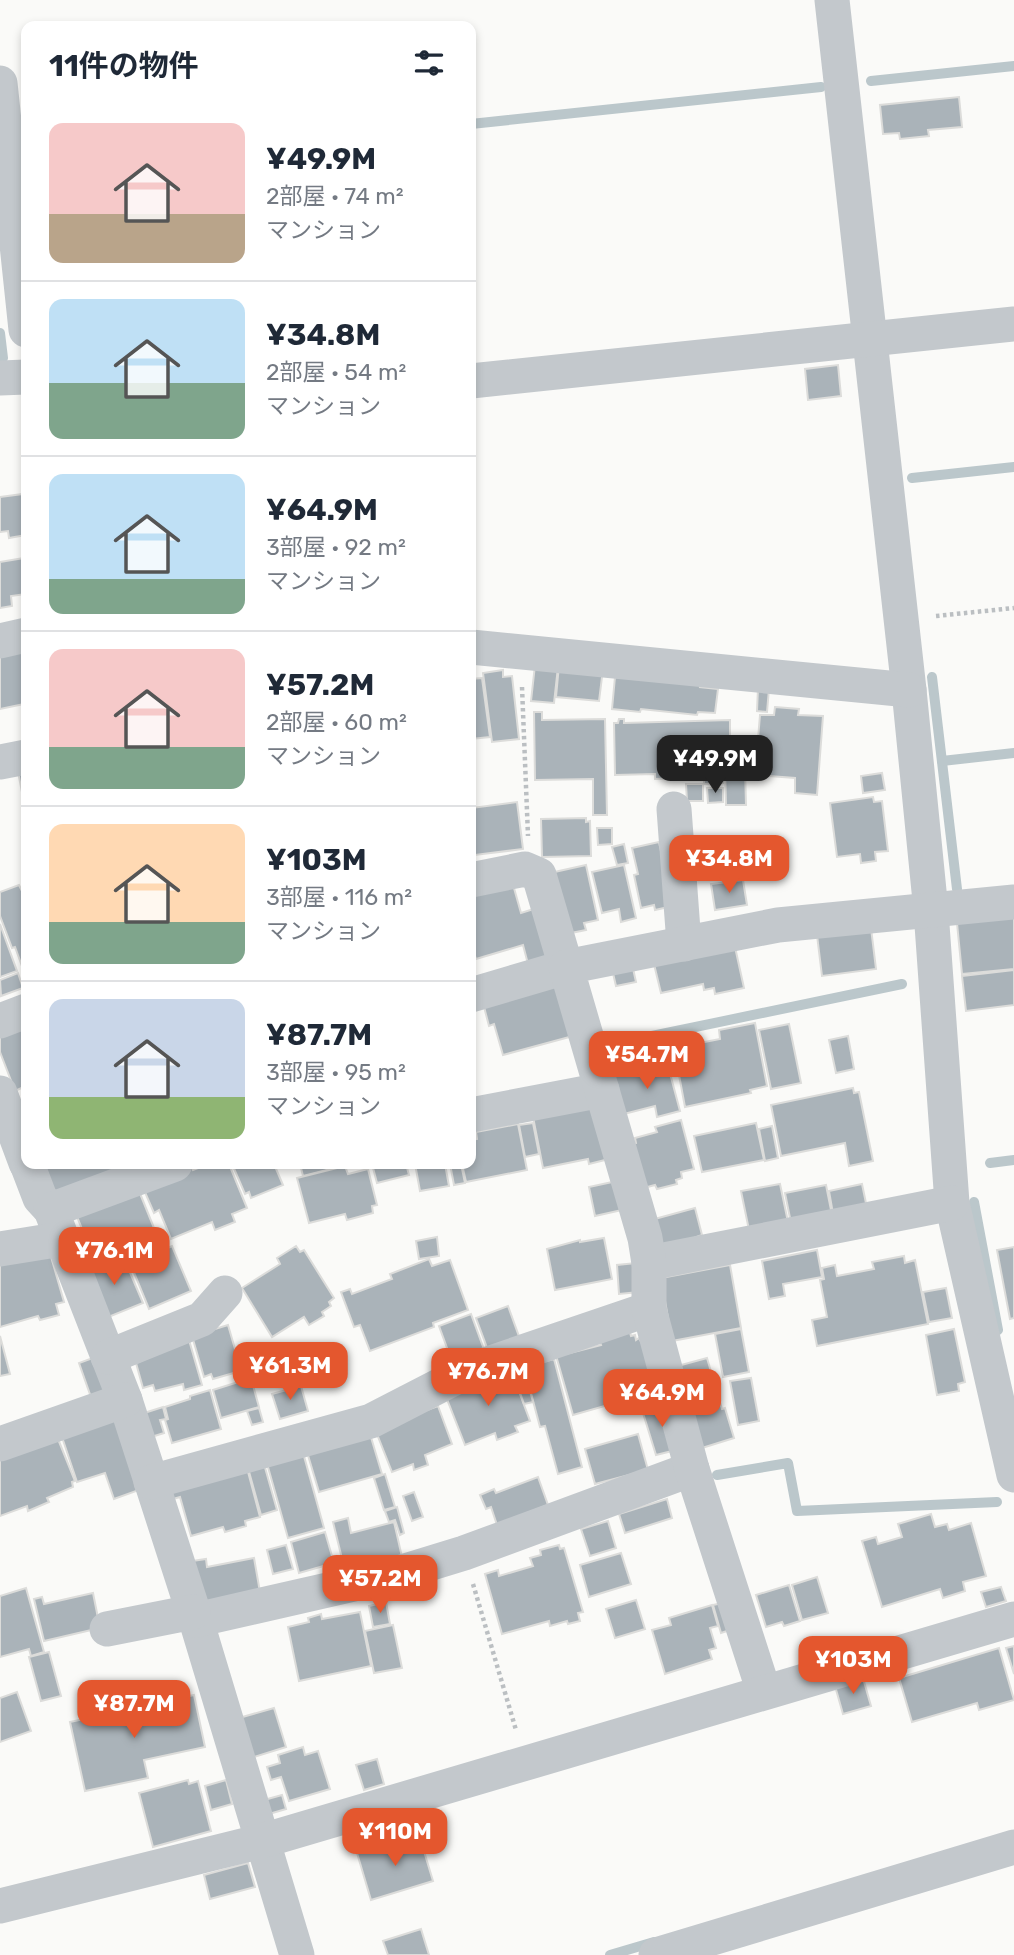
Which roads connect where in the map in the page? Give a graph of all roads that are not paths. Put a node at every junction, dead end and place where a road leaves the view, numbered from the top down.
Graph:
1 (832, 0) edge
2 (0, 83) edge
3 (21, 282) edge
4 (1014, 324) edge
5 (869, 340) junction
6 (21, 377) edge
7 (0, 378) edge
8 (476, 381) edge
9 (21, 636) edge
10 (0, 641) edge
11 (476, 648) edge
12 (909, 690) junction
13 (21, 758) edge
14 (0, 762) edge
15 (674, 809) dead end
16 (476, 879) edge
17 (1014, 902) edge
18 (931, 911) junction
19 (684, 944) junction
20 (566, 967) junction
21 (476, 994) edge
22 (21, 1013) edge
23 (0, 1021) edge
24 (602, 1090) junction
25 (0, 1093) edge
26 (476, 1114) edge
27 (21, 1147) edge
28 (29, 1169) edge
29 (165, 1169) edge
30 (952, 1203) junction
31 (56, 1224) junction
32 (0, 1250) edge
33 (649, 1263) junction
34 (225, 1293) dead end
35 (649, 1309) junction
36 (108, 1357) junction
37 (125, 1400) junction
38 (1008, 1425) edge
39 (0, 1444) edge
40 (692, 1469) junction
41 (1014, 1475) edge
42 (150, 1482) junction
43 (194, 1616) junction
44 (1014, 1619) edge
45 (107, 1629) dead end
46 (764, 1692) junction
47 (262, 1841) junction
48 (1014, 1847) edge
49 (0, 1907) edge
50 (297, 1955) edge
51 (656, 1955) edge

1 - 5 street
2 - 3 street
4 - 5 street
5 - 8 street
5 - 12 street
6 - 7 street
9 - 10 street
11 - 12 street
12 - 18 street
13 - 14 street
15 - 19 street
16 - 20 street
17 - 18 street
18 - 19 street
18 - 30 street
19 - 20 street
20 - 21 street
20 - 24 street
22 - 23 street
24 - 26 street
24 - 33 street
25 - 27 street
28 - 31 street
29 - 31 street
30 - 33 street
30 - 38 street
31 - 32 street
31 - 36 street
33 - 35 street
34 - 36 street
35 - 40 street
35 - 42 street
36 - 37 street
37 - 39 street
37 - 42 street
38 - 41 street
40 - 43 street
40 - 46 street
42 - 43 street
43 - 45 street
43 - 47 street
44 - 46 street
46 - 47 street
47 - 49 street
47 - 50 street
48 - 51 street

